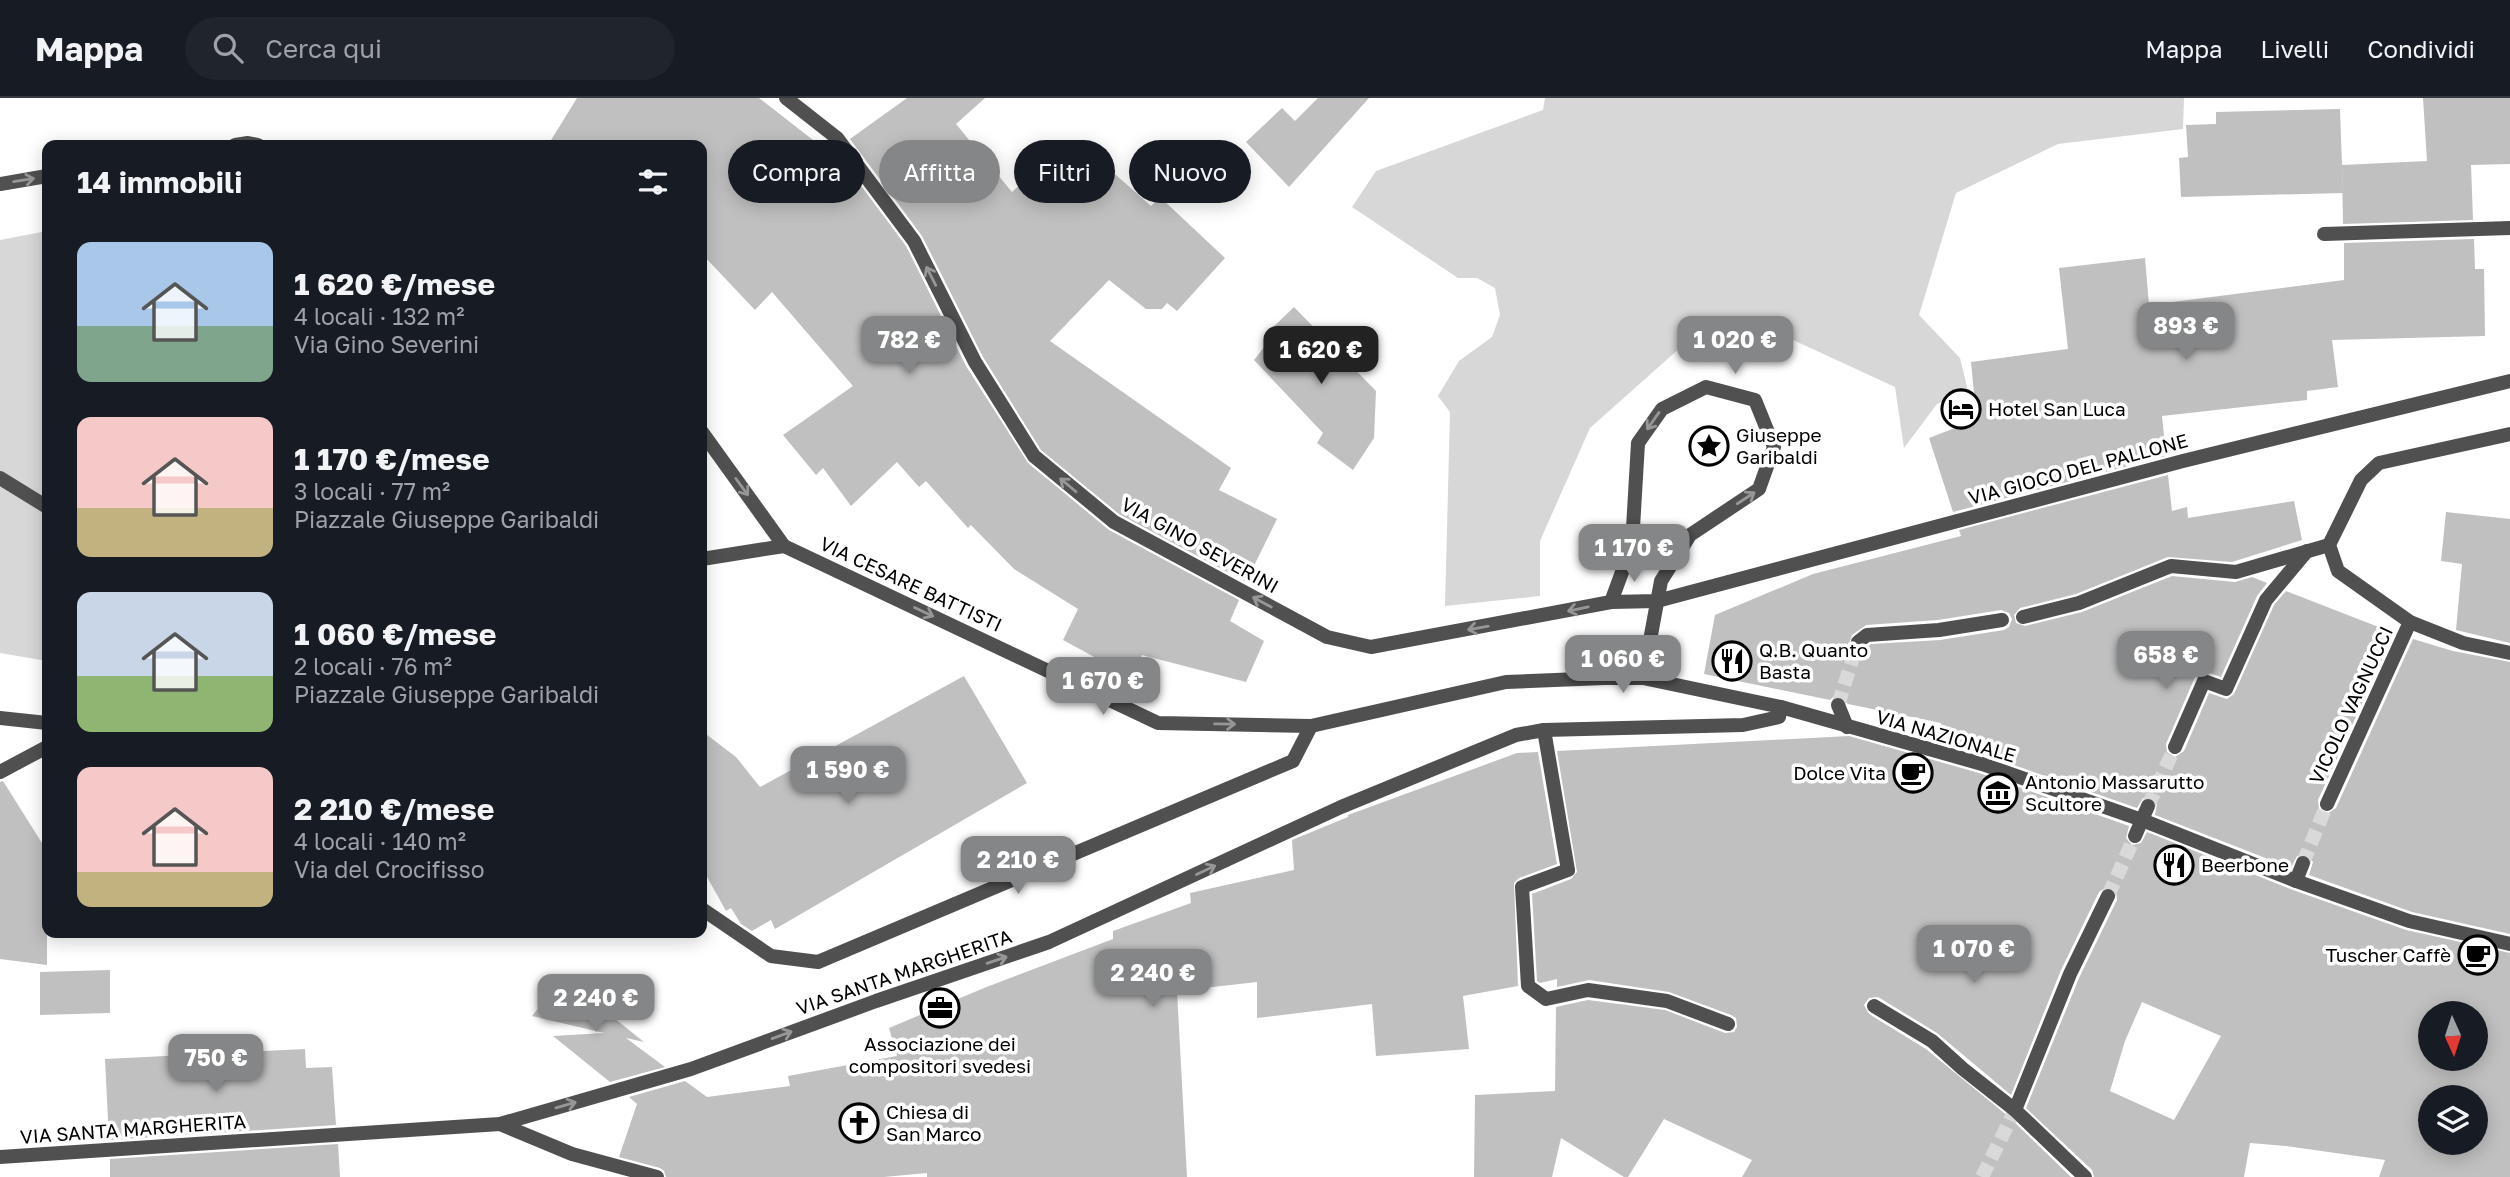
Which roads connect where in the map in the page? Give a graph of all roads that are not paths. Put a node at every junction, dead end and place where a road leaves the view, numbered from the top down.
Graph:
1 (786, 98) edge
2 (42, 177) edge
3 (0, 184) edge
4 (2510, 228) edge
5 (2324, 234) dead end
6 (2510, 381) edge
7 (2510, 434) edge
8 (707, 439) edge
9 (0, 478) edge
10 (42, 504) edge
11 (2329, 545) junction
12 (784, 546) junction
13 (2308, 550) junction
14 (707, 558) edge
15 (1657, 601) junction
16 (1611, 602) junction
17 (2023, 617) dead end
18 (2002, 620) dead end
19 (2410, 622) junction
20 (1858, 642) dead end
21 (2510, 653) edge
22 (1643, 678) junction
23 (1838, 705) tunnel mouth
24 (1781, 707) junction
25 (0, 718) edge
26 (42, 722) edge
27 (1311, 726) junction
28 (1847, 727) junction
29 (1544, 730) junction
30 (2175, 747) tunnel mouth
31 (42, 750) edge
32 (0, 772) edge
33 (2327, 804) tunnel mouth
34 (2148, 806) tunnel mouth
35 (2142, 820) junction
36 (2135, 836) tunnel mouth
37 (2304, 863) tunnel mouth
38 (2296, 881) junction
39 (2108, 896) tunnel mouth
40 (707, 912) edge
41 (2510, 944) edge
42 (1874, 1006) dead end
43 (1728, 1024) dead end
44 (2015, 1110) junction
45 (500, 1124) junction
46 (0, 1157) edge
47 (657, 1177) edge
48 (2085, 1177) edge

16 -> 1 street, VIA GINO SEVERINI
3 -> 2 street
4 - 5 street
6 - 15 street, VIA GIOCO DEL PALLONE
7 - 11 street
8 -> 12 street, VIA CESARE BATTISTI
9 - 10 street
11 - 13 street
11 - 19 street
12 - 14 street
12 -> 27 street, VIA CESARE BATTISTI
13 - 17 street
13 - 30 street
15 - 16 street, VIA GIOCO DEL PALLONE
15 -> 16 street
15 - 22 street
18 - 20 street
19 - 21 street
19 - 33 street, VICOLO VAGNUCCI
22 - 24 street, VIA NAZIONALE
22 - 27 street, VIA CESARE BATTISTI
23 - 28 street
24 - 28 street, VIA NAZIONALE
24 - 29 street, VIA SANTA MARGHERITA
25 - 26 street
27 - 40 street
28 - 35 street, VIA NAZIONALE
29 - 43 street
45 -> 29 street, VIA SANTA MARGHERITA
31 - 32 street
34 - 35 street
35 - 36 street
35 - 38 street, VIA NAZIONALE
37 - 38 street
38 - 41 street, VIA NAZIONALE
39 - 44 street
42 - 44 street
44 - 48 street
45 - 46 street, VIA SANTA MARGHERITA
45 - 47 street

